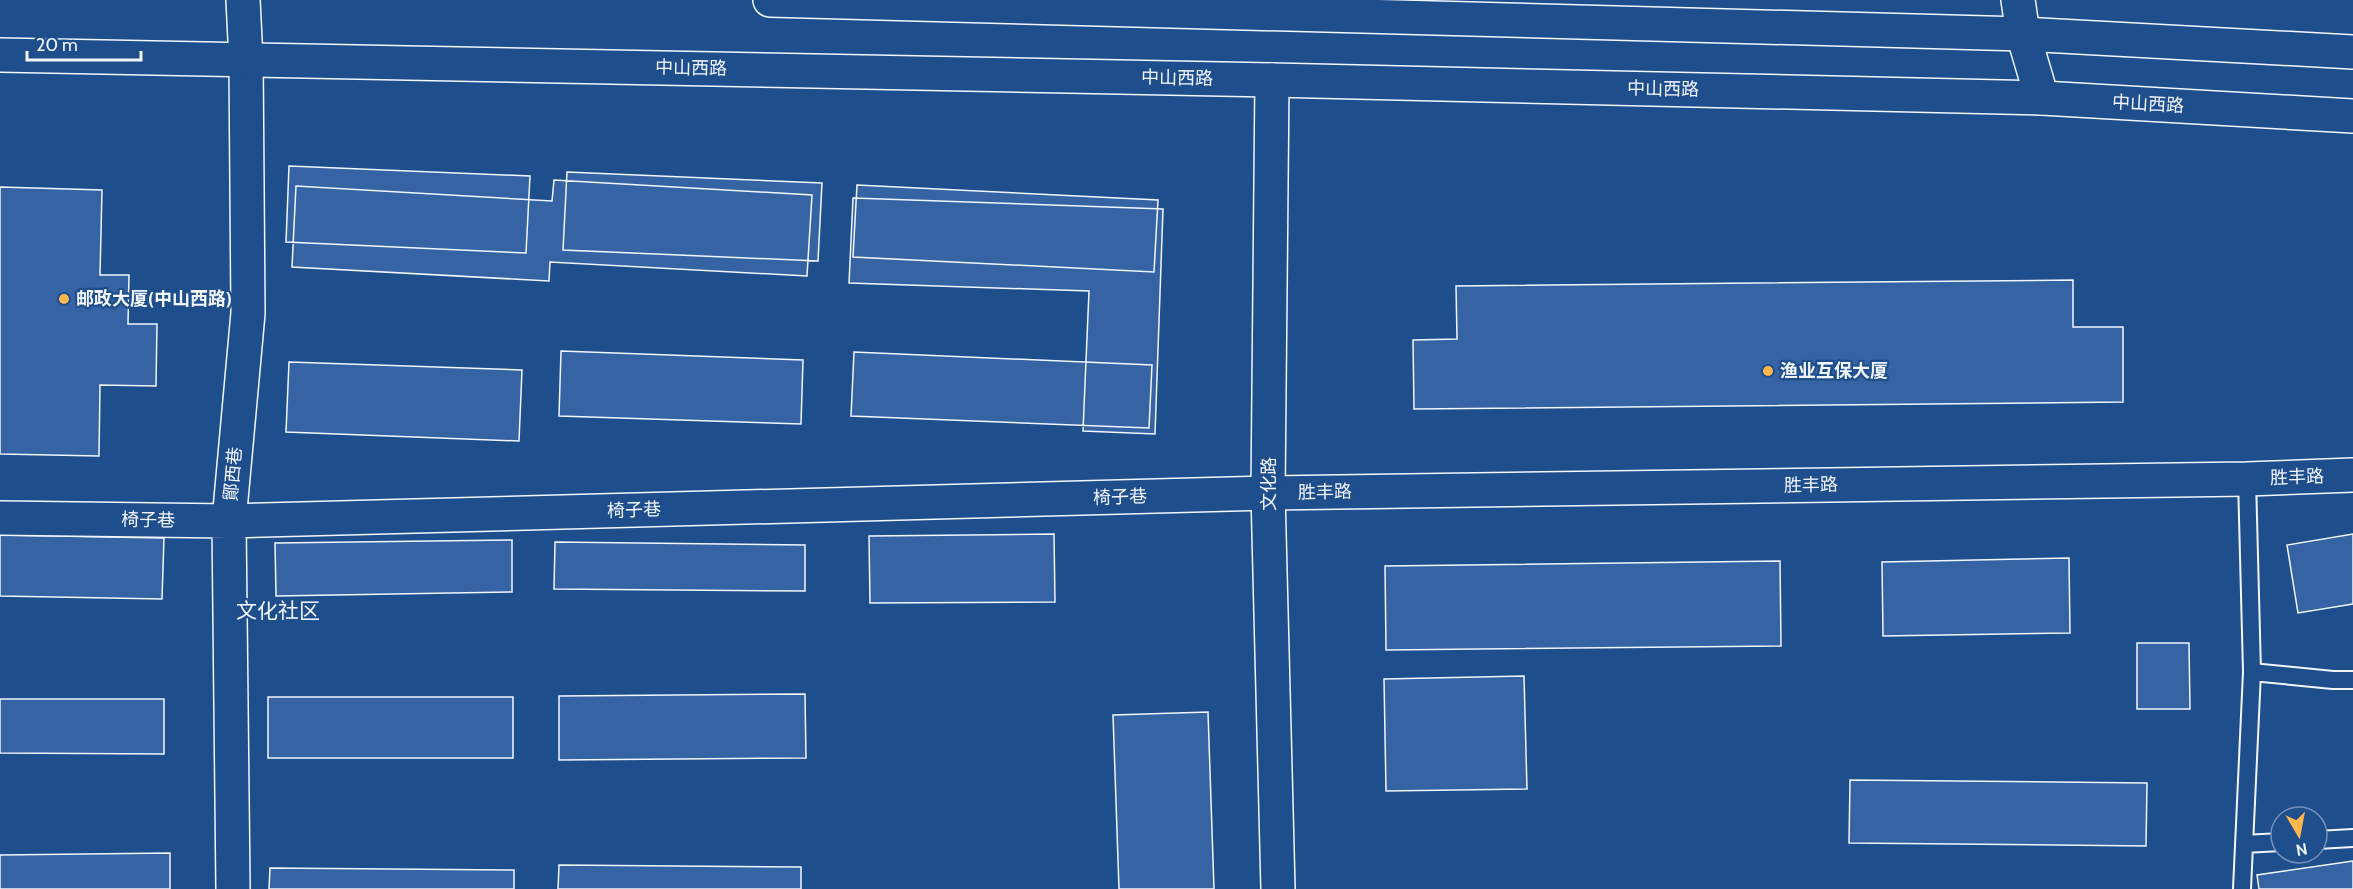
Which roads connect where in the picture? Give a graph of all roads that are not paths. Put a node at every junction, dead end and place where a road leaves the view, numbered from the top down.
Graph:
1 (243, 0) edge
2 (770, 0) edge
3 (2018, 0) edge
4 (2023, 34) junction
5 (2353, 52) edge
6 (0, 55) edge
7 (246, 60) junction
8 (1272, 80) junction
9 (2042, 98) junction
10 (2353, 116) edge
11 (2353, 475) edge
12 (2247, 479) junction
13 (1268, 493) junction
14 (0, 518) edge
15 (229, 521) junction
16 (2252, 672) junction
17 (2353, 680) edge
18 (2353, 838) edge
19 (2329, 839) edge
20 (2269, 843) edge
21 (2244, 844) junction
22 (233, 889) edge
23 (1278, 889) edge
24 (2242, 889) edge

1 - 7 street, 鄮西巷
2 - 4 street
3 - 4 street
4 - 5 street
4 - 9 street
6 - 7 street, 中山西路
7 - 8 street, 中山西路
7 - 15 street, 鄮西巷
8 - 9 street, 中山西路
8 - 13 street, 文化路
9 - 10 street, 中山西路
11 - 12 street, 胜丰路
12 - 13 street, 胜丰路
12 - 16 lane
13 - 15 street, 椅子巷
13 - 23 street, 文化路
14 - 15 street, 椅子巷
15 - 22 street, 鄮西巷
16 - 17 lane
16 - 21 lane
18 - 19 lane
20 - 21 lane
21 - 24 lane

